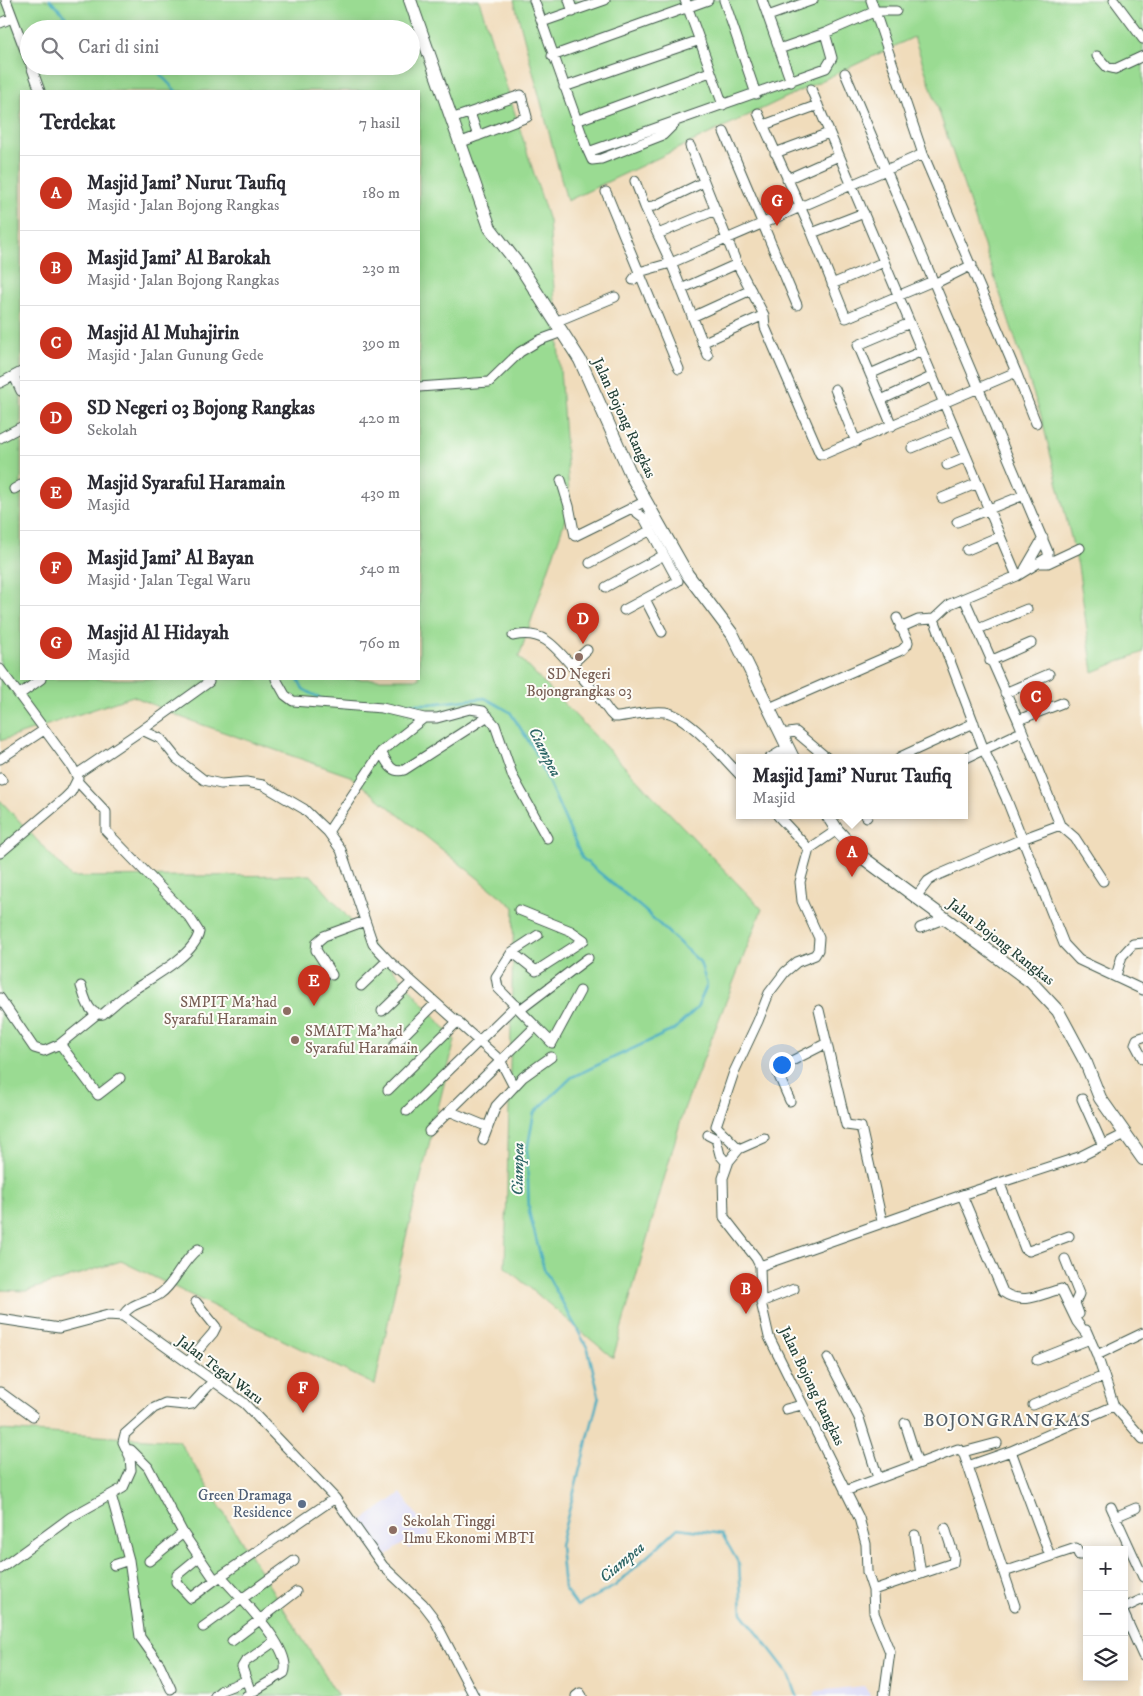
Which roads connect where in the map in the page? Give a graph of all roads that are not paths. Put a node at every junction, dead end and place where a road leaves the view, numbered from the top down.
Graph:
1 (6, 0) edge
2 (410, 0) edge
3 (534, 0) edge
4 (569, 0) edge
5 (606, 0) edge
6 (708, 0) edge
7 (724, 0) edge
8 (762, 0) edge
9 (813, 0) edge
10 (871, 0) edge
11 (1114, 0) edge
12 (686, 4) edge
13 (876, 11) junction
14 (573, 12) junction
15 (896, 12) dead end
16 (768, 16) junction
17 (12, 18) junction
18 (417, 20) edge
19 (542, 22) junction
20 (0, 23) edge
21 (420, 29) edge
22 (825, 33) junction
23 (20, 38) edge
24 (1143, 39) edge
25 (700, 40) junction
26 (779, 49) junction
27 (552, 56) junction
28 (1097, 56) dead end
29 (1143, 56) edge
30 (710, 72) junction
31 (845, 73) dead end
32 (34, 75) edge
33 (791, 82) junction
34 (564, 87) junction
35 (811, 89) dead end
36 (40, 90) edge
37 (756, 94) junction
38 (818, 104) junction
39 (723, 105) junction
40 (470, 113) junction
41 (758, 114) dead end
42 (451, 119) junction
43 (576, 122) junction
44 (764, 125) junction
45 (724, 132) dead end
46 (829, 133) junction
47 (478, 136) junction
48 (459, 143) junction
49 (690, 146) dead end
50 (776, 153) junction
51 (923, 154) junction
52 (839, 156) junction
53 (886, 170) junction
54 (787, 179) junction
55 (635, 180) dead end
56 (704, 182) junction
57 (852, 185) junction
58 (606, 192) dead end
59 (800, 206) junction
60 (645, 207) junction
61 (716, 210) junction
62 (864, 213) junction
63 (762, 222) junction
64 (812, 232) junction
65 (658, 234) junction
66 (728, 238) junction
67 (884, 262) junction
68 (671, 263) junction
69 (737, 264) junction
70 (972, 265) junction
71 (639, 272) junction
72 (633, 280) dead end
73 (934, 283) junction
74 (832, 284) junction
75 (681, 289) junction
76 (751, 290) junction
77 (898, 296) junction
78 (615, 297) dead end
79 (797, 305) dead end
80 (764, 315) junction
81 (692, 317) junction
82 (910, 323) junction
83 (558, 327) junction
84 (702, 343) junction
85 (922, 351) junction
86 (708, 356) dead end
87 (679, 369) dead end
88 (1016, 372) junction
89 (18, 374) edge
90 (870, 374) junction
91 (933, 376) junction
92 (0, 383) edge
93 (420, 387) edge
94 (835, 389) dead end
95 (978, 389) junction
96 (881, 400) junction
97 (945, 404) junction
98 (1036, 423) dead end
99 (892, 426) junction
100 (20, 428) edge
101 (955, 430) junction
102 (0, 438) edge
103 (856, 442) junction
104 (912, 448) dead end
105 (966, 457) junction
106 (947, 465) dead end
107 (561, 480) dead end
108 (978, 484) junction
109 (1024, 495) junction
110 (942, 498) dead end
111 (646, 501) junction
112 (631, 508) junction
113 (989, 509) junction
114 (957, 522) dead end
115 (651, 530) junction
116 (1000, 536) junction
117 (1043, 538) junction
118 (1080, 548) dead end
119 (966, 550) dead end
120 (664, 555) junction
121 (590, 563) dead end
122 (1039, 563) junction
123 (1020, 574) junction
124 (606, 587) dead end
125 (964, 598) junction
126 (645, 599) junction
127 (1027, 609) dead end
128 (624, 610) dead end
129 (897, 618) dead end
130 (934, 620) junction
131 (900, 628) junction
132 (978, 629) junction
133 (662, 632) dead end
134 (513, 636) dead end
135 (1031, 643) dead end
136 (586, 650) dead end
137 (990, 661) junction
138 (571, 665) junction
139 (0, 670) edge
140 (1048, 674) dead end
141 (40, 680) edge
142 (277, 680) edge
143 (209, 682) dead end
144 (1005, 693) junction
145 (20, 694) junction
146 (1062, 702) dead end
147 (769, 708) junction
148 (488, 716) junction
149 (424, 718) junction
150 (1018, 720) junction
151 (974, 723) junction
152 (44, 730) junction
153 (142, 730) junction
154 (1021, 732) junction
155 (782, 734) junction
156 (984, 750) junction
157 (381, 752) junction
158 (790, 753) edge
159 (2, 754) edge
160 (822, 754) edge
161 (907, 754) edge
162 (968, 757) edge
163 (736, 771) edge
164 (77, 778) junction
165 (781, 819) edge
166 (830, 819) edge
167 (1060, 826) junction
168 (836, 830) junction
169 (328, 832) junction
170 (547, 838) dead end
171 (1022, 839) junction
172 (809, 849) junction
173 (0, 853) edge
174 (1103, 881) dead end
175 (916, 897) junction
176 (519, 910) dead end
177 (946, 918) junction
178 (365, 921) junction
179 (920, 928) dead end
180 (538, 935) dead end
181 (1143, 943) edge
182 (512, 952) junction
183 (588, 958) dead end
184 (388, 960) junction
185 (332, 975) dead end
186 (1116, 976) junction
187 (412, 982) junction
188 (81, 986) dead end
189 (362, 986) dead end
190 (1143, 990) edge
191 (580, 991) dead end
192 (0, 998) edge
193 (436, 1003) junction
194 (519, 1007) junction
195 (819, 1010) dead end
196 (382, 1011) dead end
197 (97, 1014) junction
198 (458, 1021) junction
199 (532, 1030) dead end
200 (1143, 1037) edge
201 (480, 1040) junction
202 (827, 1043) junction
203 (60, 1044) junction
204 (395, 1044) dead end
205 (551, 1057) dead end
206 (1143, 1059) edge
207 (500, 1060) junction
208 (120, 1078) dead end
209 (514, 1087) junction
210 (388, 1090) dead end
211 (1082, 1100) dead end
212 (790, 1101) dead end
213 (407, 1111) dead end
214 (450, 1111) junction
215 (488, 1127) junction
216 (429, 1132) dead end
217 (1125, 1134) junction
218 (708, 1135) dead end
219 (764, 1138) dead end
220 (483, 1140) dead end
221 (1103, 1146) junction
222 (739, 1149) junction
223 (1143, 1159) edge
224 (725, 1170) junction
225 (1000, 1184) junction
226 (962, 1195) junction
227 (882, 1221) junction
228 (1069, 1236) dead end
229 (198, 1249) dead end
230 (1065, 1259) dead end
231 (760, 1266) junction
232 (794, 1289) dead end
233 (196, 1302) dead end
234 (761, 1302) junction
235 (123, 1316) junction
236 (0, 1319) edge
237 (1143, 1333) edge
238 (1089, 1337) junction
239 (1097, 1355) junction
240 (828, 1358) dead end
241 (1037, 1360) dead end
242 (188, 1362) junction
243 (1104, 1376) junction
244 (214, 1380) junction
245 (0, 1392) edge
246 (802, 1405) junction
247 (1033, 1405) dead end
248 (1114, 1406) junction
249 (786, 1409) dead end
250 (33, 1416) dead end
251 (905, 1422) dead end
252 (1143, 1439) edge
253 (997, 1443) dead end
254 (126, 1449) junction
255 (1011, 1451) junction
256 (963, 1452) junction
257 (918, 1464) junction
258 (968, 1466) junction
259 (878, 1478) junction
260 (844, 1491) junction
261 (111, 1495) junction
262 (335, 1498) junction
263 (1111, 1507) dead end
264 (1136, 1508) dead end
265 (1115, 1518) junction
266 (945, 1528) dead end
267 (183, 1533) junction
268 (915, 1535) dead end
269 (1124, 1546) edge
270 (1083, 1555) edge
271 (1050, 1556) junction
272 (1128, 1556) edge
273 (199, 1557) junction
274 (130, 1560) junction
275 (149, 1561) dead end
276 (294, 1561) dead end
277 (114, 1565) dead end
278 (0, 1570) edge
279 (1004, 1572) junction
280 (921, 1574) junction
281 (218, 1578) junction
282 (1143, 1578) edge
283 (873, 1590) junction
284 (296, 1592) dead end
285 (241, 1599) junction
286 (1143, 1599) edge
287 (1015, 1606) dead end
288 (1128, 1606) edge
289 (259, 1620) junction
290 (1128, 1623) edge
291 (203, 1627) dead end
292 (232, 1641) dead end
293 (275, 1641) junction
294 (1143, 1656) edge
295 (245, 1681) junction
296 (171, 1689) dead end
297 (248, 1695) edge
298 (215, 1696) edge
299 (474, 1696) edge
300 (576, 1696) edge
301 (582, 1696) edge
302 (884, 1696) edge

1 - 17 street
2 - 18 main road, Jalan Bojong Rangkas
3 - 19 street
4 - 14 street
5 - 14 street
6 - 12 street
7 - 37 street
8 - 16 street
9 - 16 street
10 - 13 street
11 - 24 street
12 - 25 street
12 - 27 street
13 - 15 street
13 - 22 street
13 - 51 street
14 - 19 street
16 - 26 street
17 - 20 street
17 - 23 street
19 - 27 street
21 - 42 main road, Jalan Bojong Rangkas
22 - 26 street
22 - 33 street
25 - 30 street
25 - 34 street
26 - 33 street
27 - 34 street
28 - 29 street
30 - 39 street
30 - 43 street
31 - 53 street
32 - 36 street
33 - 37 street
34 - 43 street
35 - 38 street
37 - 39 street
38 - 44 street
38 - 46 street
39 - 43 street
40 - 42 street
40 - 47 street
40 - 47 street
41 - 44 street
42 - 48 main road, Jalan Bojong Rangkas
44 - 50 street
45 - 63 street
46 - 50 street
46 - 52 street
47 - 48 street
48 - 83 main road, Jalan Bojong Rangkas
49 - 56 street
50 - 54 street
51 - 53 street
51 - 70 street
52 - 54 street
52 - 57 street
53 - 57 street
53 - 73 street
54 - 59 street
55 - 60 street
56 - 60 street
56 - 61 street
57 - 59 street
57 - 62 street
58 - 71 street
59 - 63 street
59 - 64 street
60 - 65 street
61 - 65 street
61 - 66 street
62 - 64 street
62 - 67 street
63 - 66 street
63 - 79 street
64 - 74 street
65 - 68 street
66 - 68 street
66 - 69 street
67 - 74 street
67 - 77 street
68 - 71 street
68 - 75 street
69 - 75 street
69 - 76 street
70 - 73 street
70 - 88 street
71 - 72 street
71 - 87 street
73 - 77 street
73 - 95 street
74 - 77 street
75 - 81 street
76 - 80 street
76 - 81 street
77 - 82 street
78 - 83 street
80 - 84 street
80 - 103 street
81 - 84 street
82 - 85 street
82 - 90 street
83 - 93 street
83 - 111 main road, Jalan Bojong Rangkas
84 - 86 street
85 - 90 street
85 - 91 street
88 - 95 street
88 - 98 street
89 - 92 street
90 - 96 street
91 - 96 street
91 - 97 street
94 - 103 street
95 - 97 street
95 - 109 street
96 - 99 street
97 - 99 street
97 - 101 street
99 - 103 street
100 - 102 street
101 - 104 street
101 - 105 street
105 - 106 street
105 - 108 street
107 - 112 street
108 - 110 street
108 - 113 street
109 - 113 street
109 - 117 street
111 - 112 street
111 - 147 main road, Jalan Bojong Rangkas
112 - 115 street
113 - 114 street
113 - 116 street
115 - 120 street
115 - 121 street
116 - 119 street
116 - 123 street
117 - 122 street
117 - 123 street
118 - 122 street
120 - 124 street
120 - 126 street
122 - 123 street
123 - 125 street
125 - 130 street
125 - 132 street
126 - 128 street
126 - 133 street
127 - 132 street
129 - 131 street
130 - 131 street
130 - 151 street
131 - 147 street
132 - 137 street
134 - 138 street
135 - 137 street
136 - 138 street
137 - 144 street
138 - 163 street
139 - 145 street
140 - 144 street
141 - 145 street
142 - 149 street
143 - 153 street
144 - 150 street
145 - 152 street
146 - 150 street
147 - 155 main road, Jalan Bojong Rangkas
148 - 149 street
148 - 157 street
148 - 170 street
149 - 157 street
150 - 154 street
151 - 156 street
151 - 161 street
152 - 159 street
152 - 164 street
153 - 164 street
153 - 169 street
154 - 156 street
154 - 167 street
155 - 158 main road, Jalan Bojong Rangkas
155 - 160 street
156 - 162 street
156 - 171 street
157 - 169 street
164 - 173 street
164 - 197 street
165 - 172 street
166 - 168 main road, Jalan Bojong Rangkas
167 - 171 street
167 - 174 street
168 - 172 street
168 - 175 main road, Jalan Bojong Rangkas
169 - 178 street
171 - 175 street
171 - 186 street
172 - 222 street
175 - 177 main road, Jalan Bojong Rangkas
176 - 182 street
177 - 179 street
177 - 217 main road, Jalan Bojong Rangkas
178 - 184 street
178 - 185 street
180 - 182 street
181 - 186 street
182 - 194 street
183 - 194 street
184 - 187 street
184 - 189 street
186 - 190 street
187 - 193 street
187 - 196 street
188 - 197 street
191 - 194 street
192 - 203 street
193 - 198 street
193 - 204 street
194 - 201 street
195 - 202 street
197 - 203 street
198 - 201 street
198 - 210 street
199 - 207 street
200 - 206 street
201 - 207 street
201 - 213 street
202 - 212 street
202 - 227 street
203 - 208 street
205 - 209 street
207 - 209 street
207 - 214 street
209 - 215 street
211 - 221 street
214 - 215 street
214 - 216 street
215 - 220 street
217 - 221 street
217 - 223 main road, Jalan Bojong Rangkas
218 - 224 street
219 - 222 street
221 - 225 street
222 - 224 street
224 - 231 street
225 - 226 street
225 - 228 street
226 - 227 street
226 - 238 street
227 - 231 street
229 - 235 street
230 - 238 street
231 - 234 street, Jalan Bojong Rangkas
232 - 234 street
233 - 242 street
234 - 246 street, Jalan Bojong Rangkas
235 - 236 street
235 - 242 street, Jalan Tegal Waru
237 - 239 street
238 - 239 street
238 - 241 street
239 - 243 street
240 - 259 street
242 - 244 street, Jalan Tegal Waru
243 - 247 street
243 - 248 street
244 - 254 street
244 - 262 street, Jalan Tegal Waru
245 - 250 street
246 - 249 street
246 - 260 street, Jalan Bojong Rangkas
248 - 252 street
248 - 255 street
251 - 257 street
253 - 256 street
254 - 261 street
254 - 267 street
255 - 258 street
255 - 271 street
256 - 257 street
256 - 258 street
257 - 259 street
258 - 279 street
259 - 260 street
260 - 283 street, Jalan Bojong Rangkas
261 - 274 street
261 - 278 street
262 - 281 street
262 - 299 street, Jalan Tegal Waru
263 - 265 street
264 - 265 street
265 - 269 street
266 - 280 street
267 - 273 street
267 - 275 street
268 - 280 street
270 - 271 street
271 - 279 street
272 - 282 street
273 - 281 street
273 - 281 street
274 - 277 street
274 - 296 street
276 - 285 street
279 - 287 street
280 - 283 street
281 - 285 street
283 - 302 street, Jalan Bojong Rangkas
284 - 289 street
285 - 289 street
285 - 291 street
286 - 288 street
289 - 292 street
289 - 293 street
290 - 294 street
293 - 295 street
293 - 297 street
295 - 297 street
295 - 298 street
300 - 301 street

